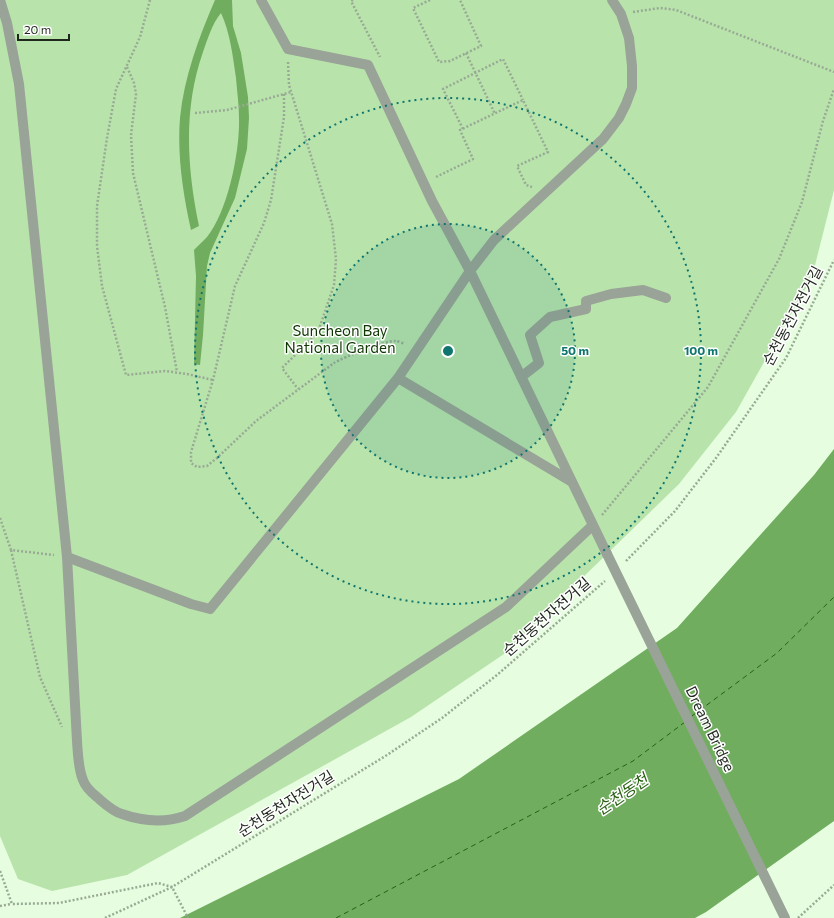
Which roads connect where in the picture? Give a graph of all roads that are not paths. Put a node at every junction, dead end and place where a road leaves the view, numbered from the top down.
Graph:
1 (0, 0) edge
2 (261, 0) edge
3 (612, 0) edge
4 (470, 271) junction
5 (666, 298) dead end
6 (521, 377) junction
7 (398, 378) junction
8 (572, 482) junction
9 (593, 525) junction
10 (67, 557) junction
11 (786, 918) edge

1 - 10 street
2 - 4 street, Dream Bridge
3 - 4 street
4 - 6 street, Dream Bridge
4 - 7 street
5 - 6 street
6 - 8 street, Dream Bridge
7 - 8 street
7 - 10 street
8 - 9 street, Dream Bridge
9 - 10 street
9 - 11 street, Dream Bridge, bridge

